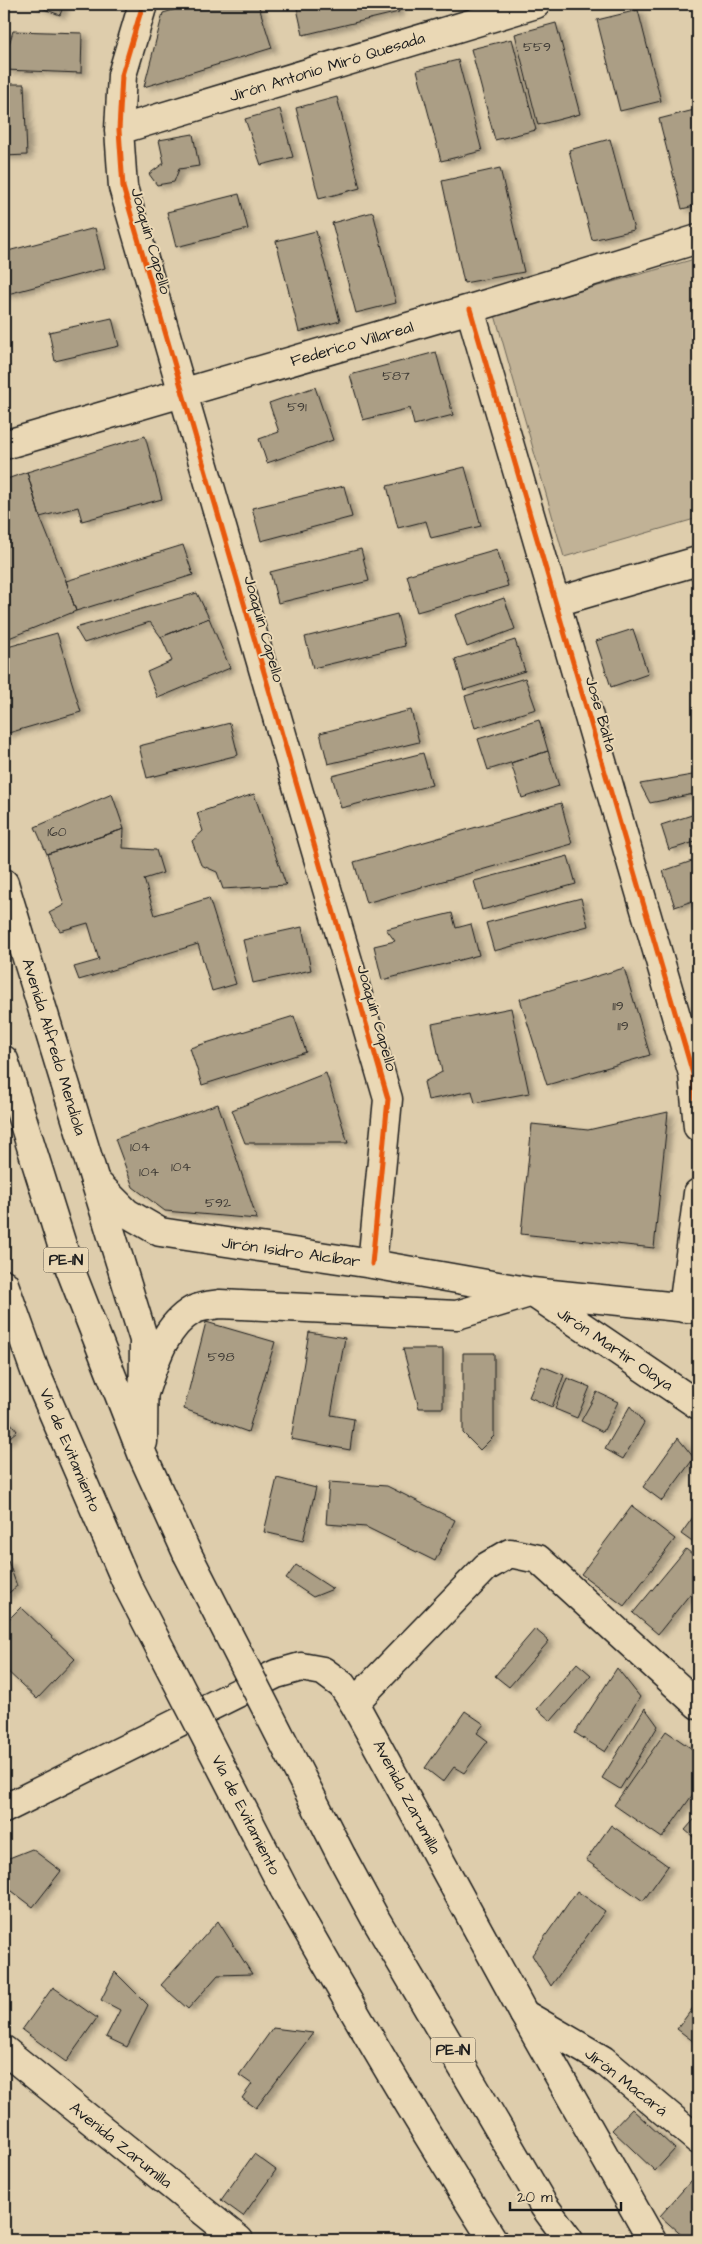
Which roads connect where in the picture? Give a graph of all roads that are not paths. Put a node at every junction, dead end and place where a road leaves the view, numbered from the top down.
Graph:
1 (143, 4) edge
2 (536, 4) edge
3 (119, 130) junction
4 (698, 239) edge
5 (470, 309) junction
6 (183, 394) junction
7 (4, 445) edge
8 (698, 560) edge
9 (556, 602) junction
10 (4, 883) edge
11 (4, 1060) edge
12 (698, 1127) edge
13 (95, 1182) junction
14 (698, 1193) edge
15 (372, 1264) junction
16 (4, 1284) edge
17 (532, 1292) junction
18 (691, 1309) edge
19 (4, 1338) edge
20 (35, 1371) junction
21 (144, 1394) junction
22 (698, 1405) edge
23 (143, 1456) junction
24 (354, 1703) junction
25 (698, 1705) edge
26 (4, 1809) edge
27 (524, 2014) junction
28 (4, 2050) edge
29 (698, 2140) edge
30 (239, 2240) edge
31 (493, 2240) edge
32 (569, 2240) edge
33 (652, 2240) edge

1 - 3 main road, Joaquín Capello
2 - 3 main road, Jirón Antonio Miró Quesada
3 - 6 main road, Joaquín Capello
4 - 5 main road, Federico Villareal
5 - 6 main road, Federico Villareal
5 - 9 main road, Jose Balta
6 - 7 main road, Federico Villareal
6 - 15 main road, Joaquín Capello
8 - 9 main road
9 - 12 main road, Jose Balta
10 - 13 main road, Avenida Alfredo Mendiola
11 - 23 main road, PE-1N
13 - 15 main road, Jirón Isidro Alcíbar
13 - 21 main road, Avenida Alfredo Mendiola
14 - 18 main road
15 - 17 main road, Jirón Isidro Alcíbar
16 - 20 main road, Vía de Evitamiento
17 - 18 main road, Jirón Isidro Alcíbar
17 - 21 main road, Jirón Isidro Alcíbar
17 - 22 main road, Jirón Martir Olaya
19 - 20 main road
20 - 31 main road, Vía de Evitamiento, bridge
21 - 23 main road, Avenida Alfredo Mendiola
23 - 32 main road, PE-1N, bridge
24 - 25 main road
24 - 26 main road, Avenida Zarumilla
24 - 27 main road, Avenida Zarumilla
27 - 29 main road, Jirón Macará
27 - 33 main road, Avenida Zarumilla
28 - 30 main road, Avenida Zarumilla

